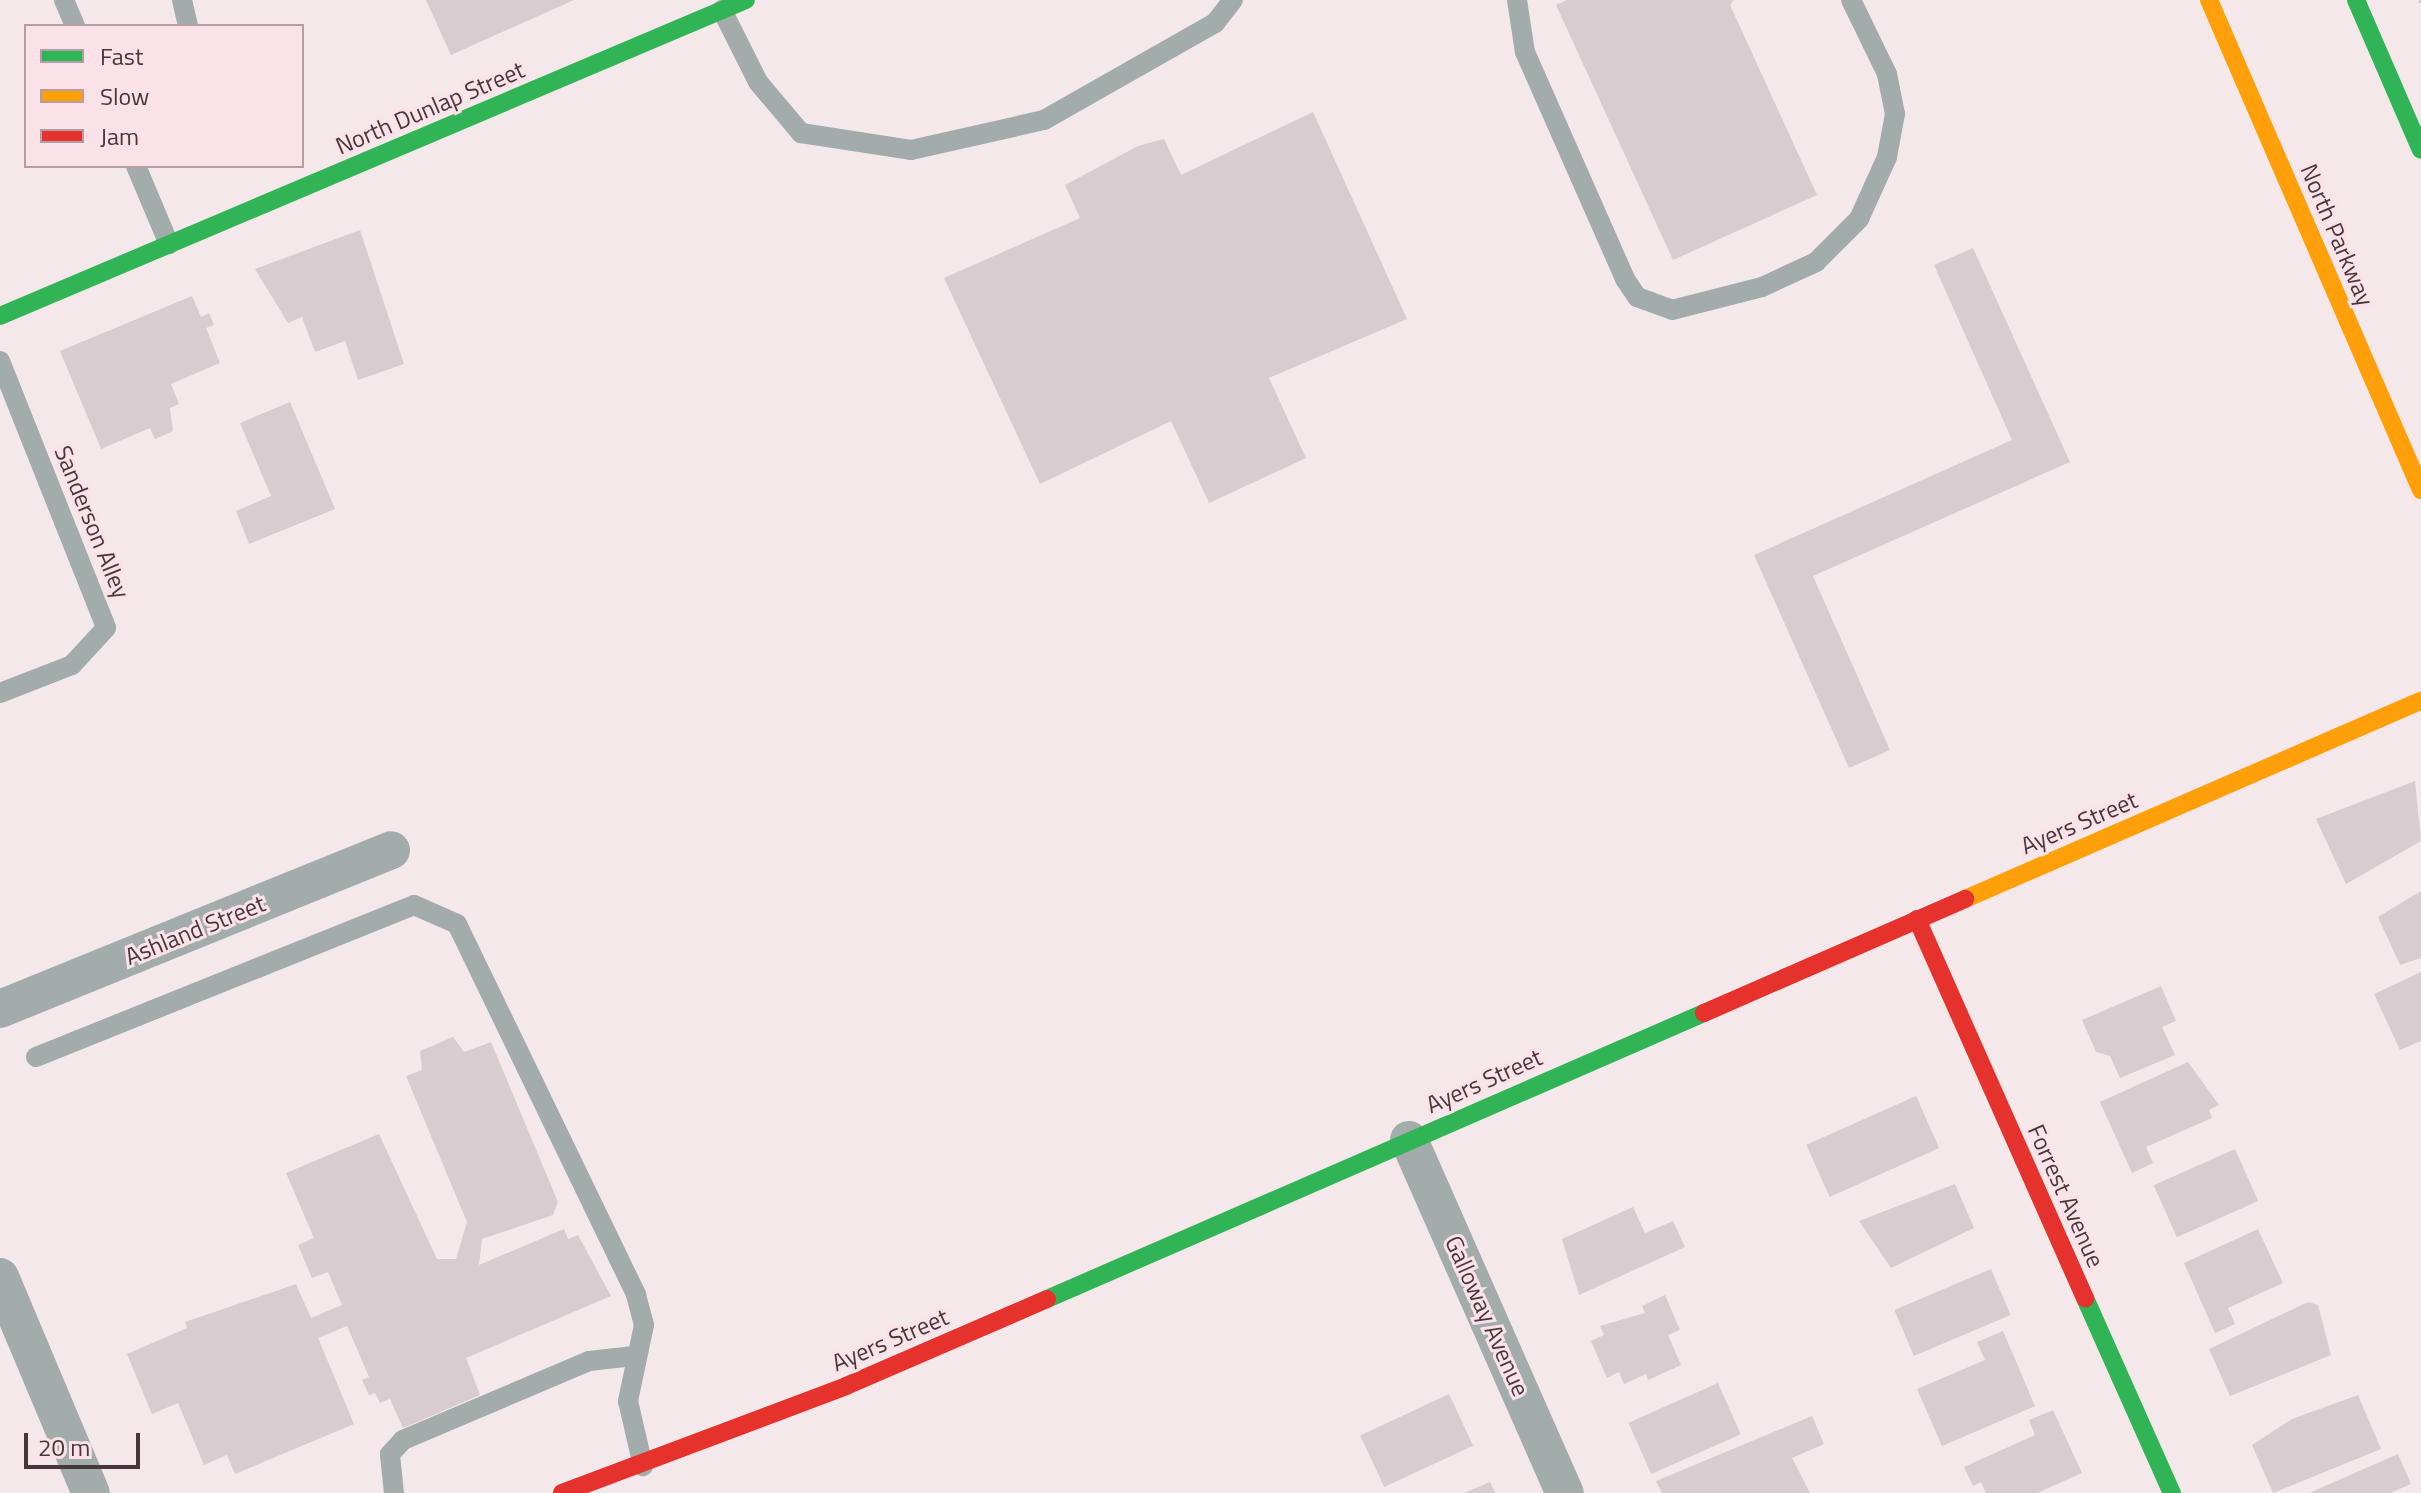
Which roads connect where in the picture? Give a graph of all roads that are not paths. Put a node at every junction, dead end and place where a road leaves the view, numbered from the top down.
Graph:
1 (64, 0) edge
2 (182, 0) edge
3 (746, 0) edge
4 (1233, 0) edge
5 (1517, 0) edge
6 (1851, 0) edge
7 (2209, 0) edge
8 (2356, 0) edge
9 (722, 10) junction
10 (74, 24) edge
11 (188, 24) edge
12 (2421, 150) edge
13 (137, 168) edge
14 (169, 244) junction
15 (0, 316) edge
16 (0, 361) edge
17 (2421, 490) edge
18 (0, 693) edge
19 (2421, 701) edge
20 (391, 850) dead end
21 (1917, 919) junction
22 (0, 1009) edge
23 (36, 1057) dead end
24 (1409, 1140) junction
25 (0, 1277) edge
26 (634, 1356) junction
27 (643, 1466) junction
28 (91, 1493) edge
29 (394, 1493) edge
30 (562, 1493) edge
31 (1565, 1493) edge
32 (2172, 1493) edge

1 - 10 lane
2 - 11 lane
3 - 9 street, North Dunlap Street
4 - 9 lane
5 - 6 lane
7 - 17 street, North Parkway
8 - 12 street
9 - 14 street, North Dunlap Street
13 - 14 lane
14 - 15 street, North Dunlap Street
16 - 18 lane, Sanderson Alley
19 - 21 street, Ayers Street
20 - 22 street, Ashland Street
21 - 24 street, Ayers Street
21 - 32 street, Forrest Avenue
23 - 26 lane
24 - 27 street, Ayers Street
24 - 31 street, Galloway Avenue
25 - 28 street
26 - 27 lane
26 - 29 lane
27 - 30 street, Ayers Street

